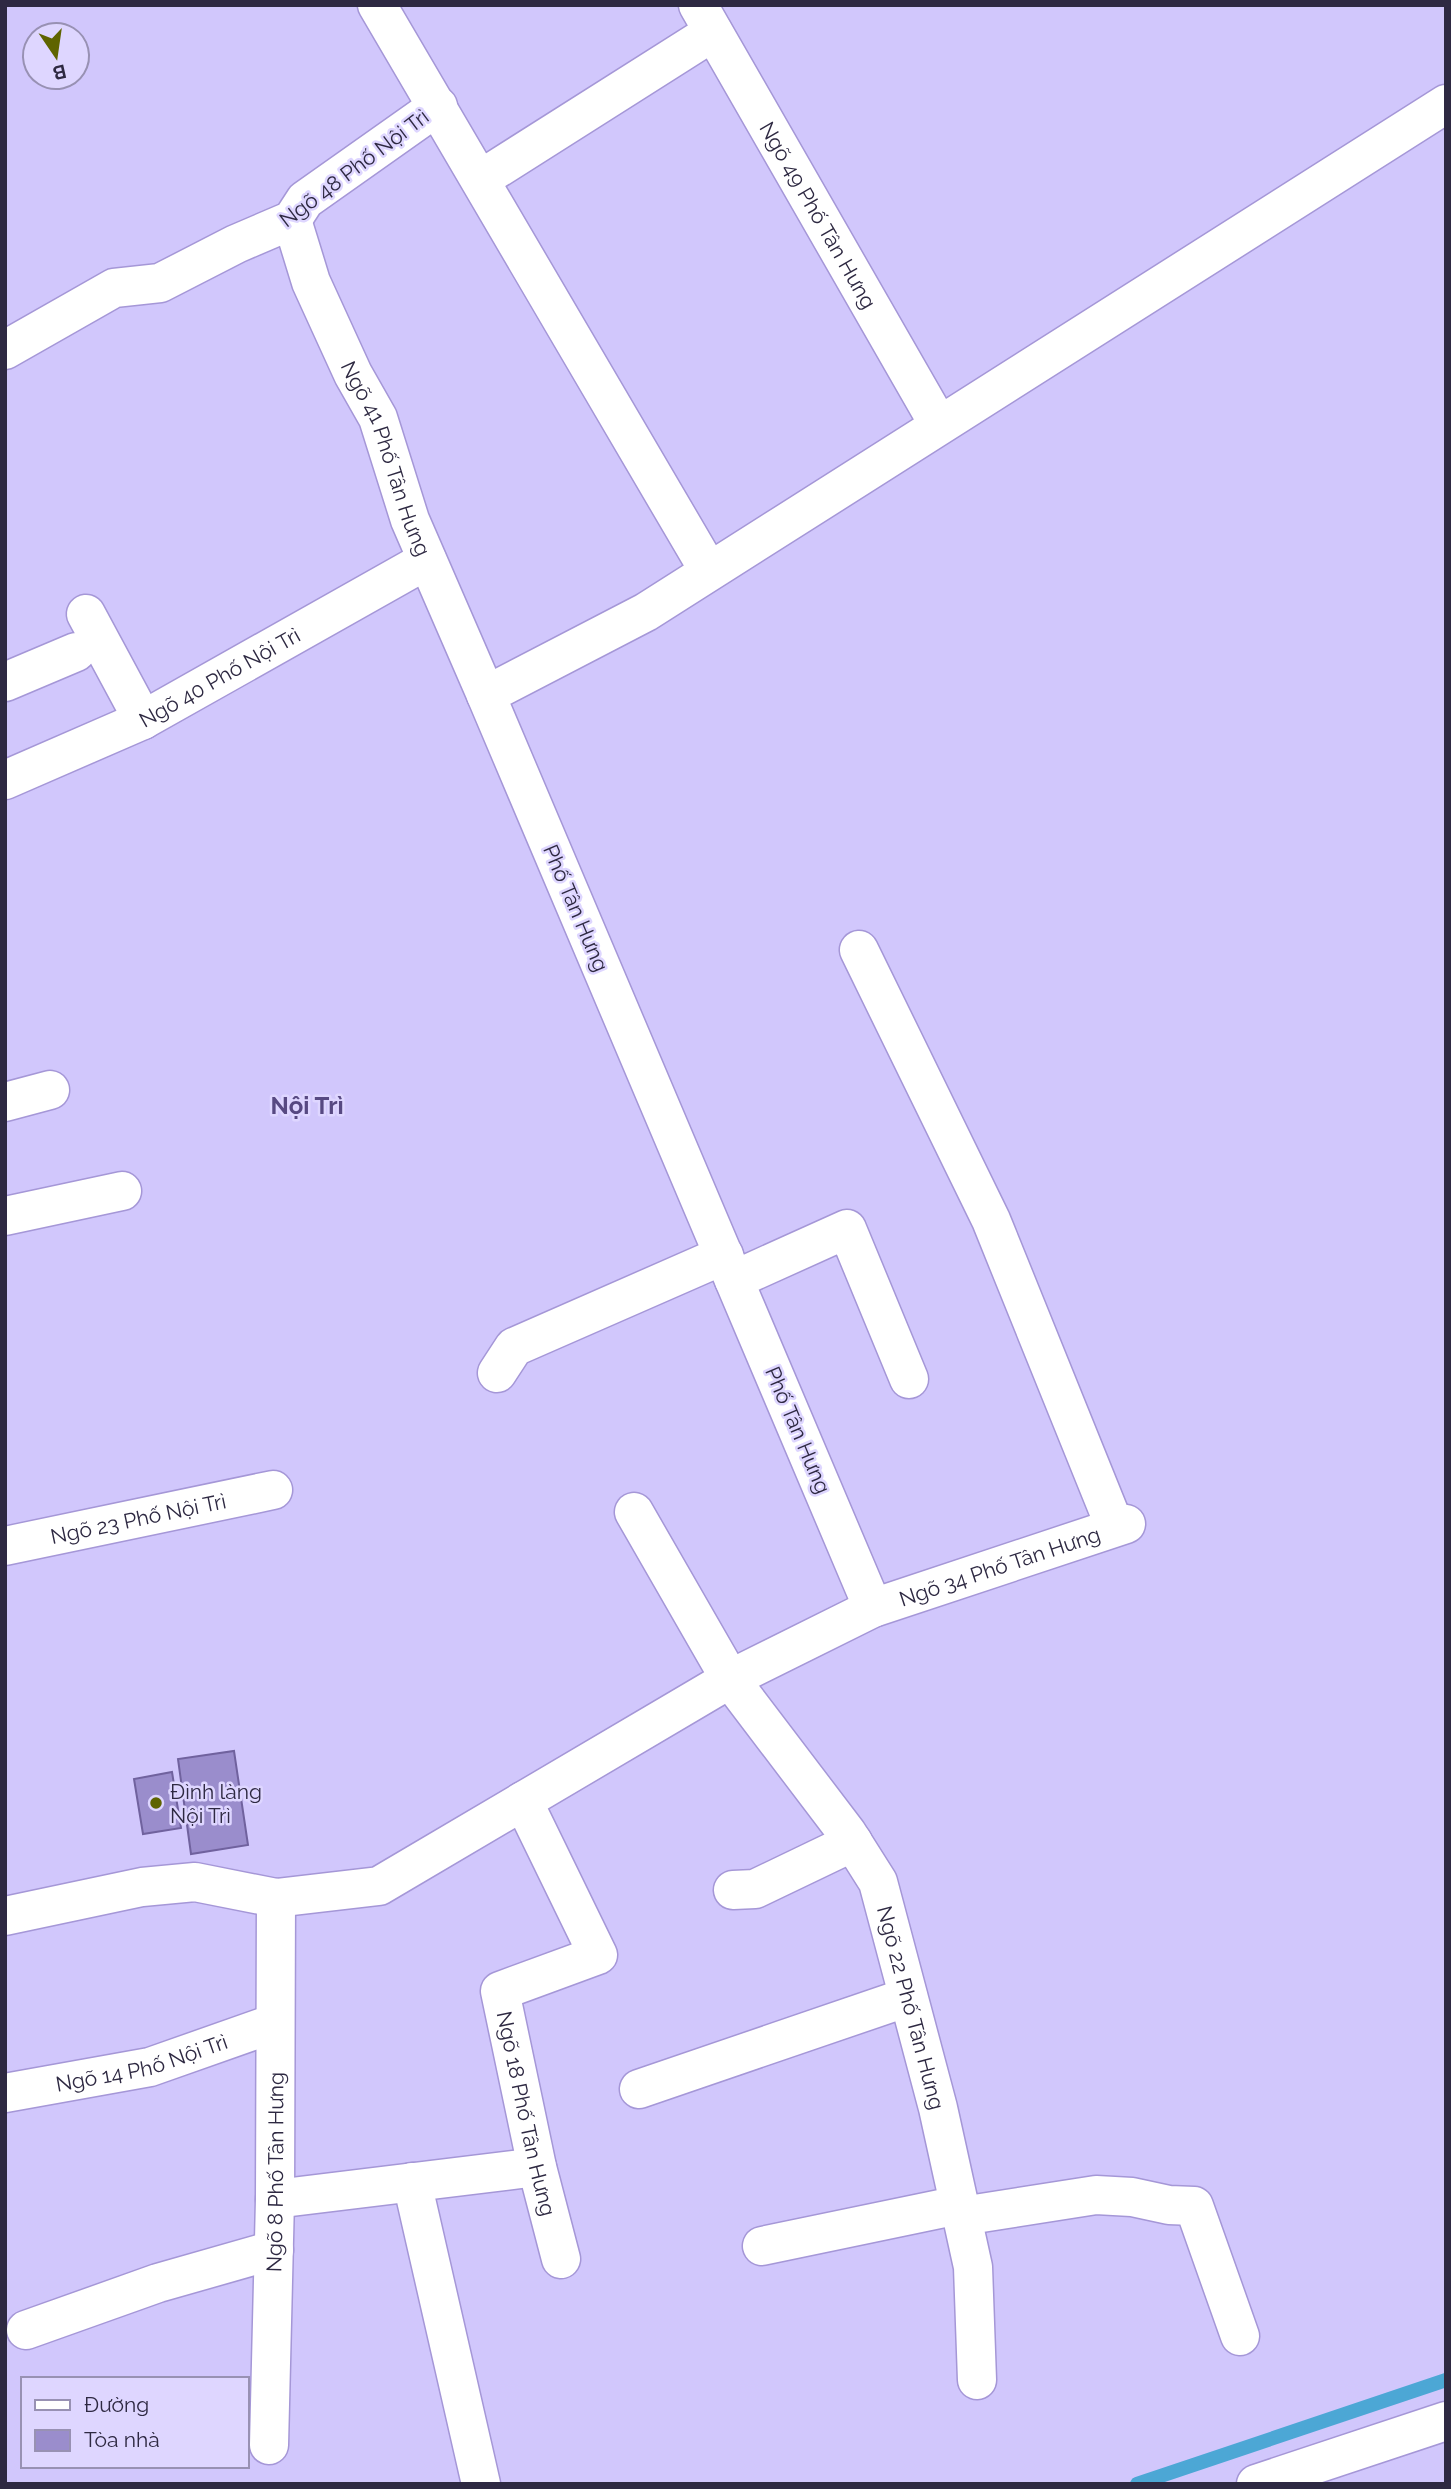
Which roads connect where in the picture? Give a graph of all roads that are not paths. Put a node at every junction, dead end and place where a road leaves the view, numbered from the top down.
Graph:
1 (377, 5) edge
2 (705, 19) edge
3 (1446, 104) edge
4 (438, 106) junction
5 (481, 179) junction
6 (292, 220) junction
7 (5, 350) edge
8 (939, 425) junction
9 (428, 560) junction
10 (709, 571) junction
11 (86, 614) dead end
12 (76, 652) dead end
13 (5, 682) edge
14 (486, 695) junction
15 (143, 720) junction
16 (5, 780) edge
17 (859, 950) dead end
18 (50, 1090) dead end
19 (5, 1102) edge
20 (122, 1191) dead end
21 (5, 1216) edge
22 (729, 1268) junction
23 (497, 1373) dead end
24 (909, 1379) dead end
25 (273, 1490) dead end
26 (634, 1512) dead end
27 (5, 1546) edge
28 (873, 1608) junction
29 (730, 1679) junction
30 (523, 1801) junction
31 (853, 1842) junction
32 (733, 1890) dead end
33 (276, 1898) junction
34 (5, 1916) edge
35 (908, 1997) junction
36 (275, 2023) junction
37 (639, 2089) dead end
38 (5, 2092) edge
39 (537, 2167) junction
40 (412, 2182) junction
41 (275, 2199) junction
42 (961, 2211) junction
43 (762, 2246) dead end
44 (274, 2250) junction
45 (561, 2259) dead end
46 (26, 2330) dead end
47 (1240, 2336) dead end
48 (977, 2380) dead end
49 (1446, 2421) edge
50 (269, 2445) dead end
51 (481, 2484) edge
52 (1256, 2484) edge

1 - 4 street
2 - 5 street
2 - 8 street, Ngõ 49 Phố Tân Hưng
3 - 8 street
4 - 5 street
4 - 6 street, Ngõ 48 Phố Nội Trì
5 - 10 street
6 - 7 street, Ngõ 48 Phố Nội Trì
6 - 9 street, Ngõ 41 Phố Tân Hưng
8 - 10 street
9 - 14 street, Ngõ 41 Phố Tân Hưng
9 - 15 street, Ngõ 40 Phố Nội Trì
10 - 14 street
11 - 15 street
12 - 13 street
14 - 22 street, Phố Tân Hưng
15 - 16 street, Ngõ 40 Phố Nội Trì
17 - 28 street, Ngõ 34 Phố Tân Hưng
18 - 19 street
20 - 21 street
22 - 23 street
22 - 24 street
22 - 28 street, Phố Tân Hưng
25 - 27 street, Ngõ 23 Phố Nội Trì
26 - 29 street, Ngõ 22 Phố Tân Hưng
28 - 29 street, Ngõ 34 Phố Tân Hưng
29 - 30 street, Ngõ 34 Phố Tân Hưng
29 - 31 street, Ngõ 22 Phố Tân Hưng
30 - 33 street, Ngõ 34 Phố Tân Hưng
30 - 39 street, Ngõ 18 Phố Tân Hưng
31 - 32 street
31 - 35 street, Ngõ 22 Phố Tân Hưng
33 - 34 street, Ngõ 34 Phố Tân Hưng
33 - 36 street, Ngõ 8 Phố Tân Hưng
35 - 37 street
35 - 42 street, Ngõ 22 Phố Tân Hưng
36 - 38 street, Ngõ 14 Phố Nội Trì
36 - 41 street, Ngõ 8 Phố Tân Hưng
39 - 40 street
39 - 45 street, Ngõ 18 Phố Tân Hưng
40 - 41 street
40 - 51 street
41 - 44 street, Ngõ 8 Phố Tân Hưng
42 - 43 street
42 - 47 street
42 - 48 street, Ngõ 22 Phố Tân Hưng
44 - 46 street
44 - 50 street, Ngõ 8 Phố Tân Hưng
49 - 52 street

